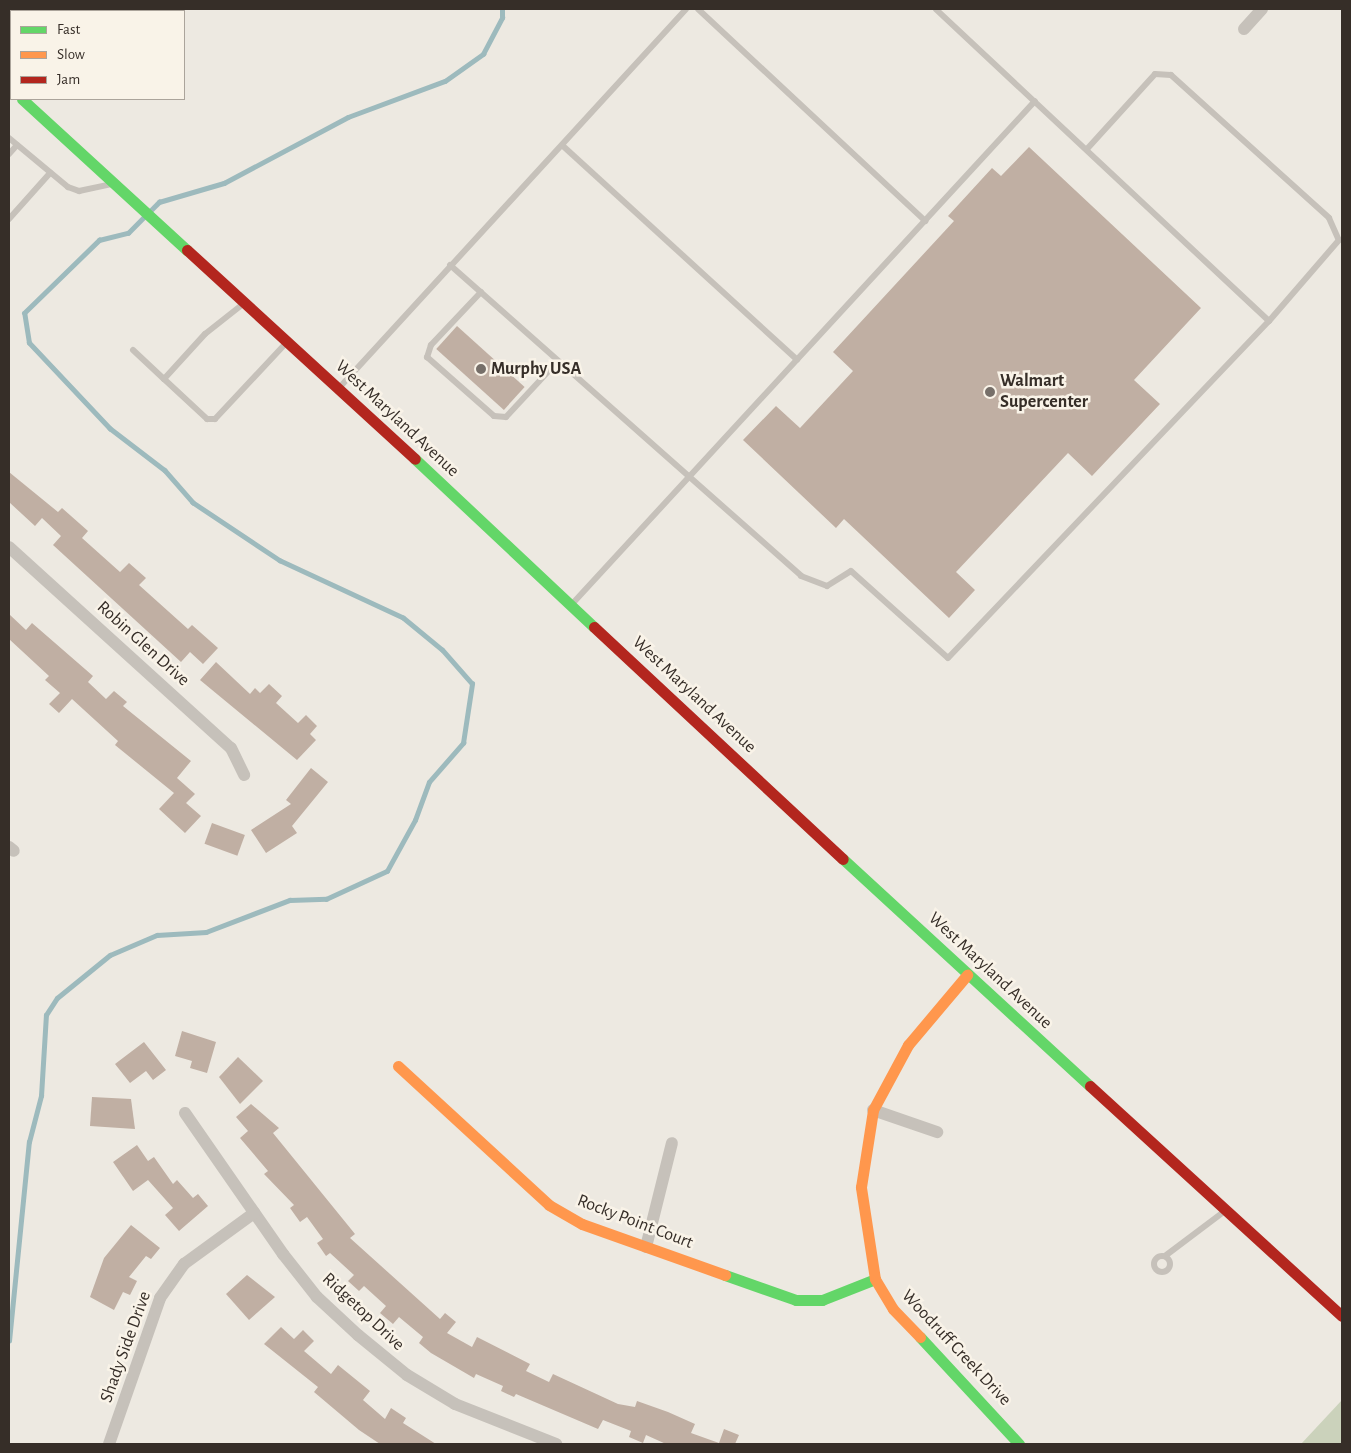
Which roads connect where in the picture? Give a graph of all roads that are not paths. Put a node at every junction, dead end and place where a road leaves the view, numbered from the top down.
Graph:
1 (686, 9) edge
2 (698, 9) edge
3 (936, 9) edge
4 (1262, 9) edge
5 (1244, 29) dead end
6 (23, 100) edge
7 (1036, 101) junction
8 (9, 138) edge
9 (17, 145) junction
10 (563, 146) junction
11 (1087, 149) junction
12 (9, 154) edge
13 (50, 173) junction
14 (112, 184) junction
15 (9, 219) edge
16 (925, 221) junction
17 (450, 265) junction
18 (481, 292) junction
19 (243, 304) junction
20 (1269, 321) junction
21 (286, 343) junction
22 (133, 350) dead end
23 (797, 360) junction
24 (558, 361) junction
25 (164, 379) junction
26 (339, 388) junction
27 (689, 477) junction
28 (9, 547) edge
29 (572, 604) junction
30 (244, 775) dead end
31 (967, 975) junction
32 (398, 1066) dead end
33 (873, 1110) junction
34 (185, 1113) dead end
35 (937, 1132) dead end
36 (672, 1142) dead end
37 (1226, 1210) junction
38 (254, 1213) junction
39 (646, 1247) junction
40 (1165, 1256) dead end
41 (875, 1279) junction
42 (1342, 1316) edge
43 (109, 1444) edge
44 (556, 1444) edge
45 (1019, 1444) edge

1 - 10 lane
2 - 16 lane
3 - 7 lane
4 - 5 street
6 - 14 street, West Maryland Avenue
7 - 11 lane
7 - 16 lane
8 - 9 lane
9 - 12 lane
9 - 13 lane
10 - 17 lane
10 - 23 lane
11 - 20 lane
11 - 20 lane
13 - 14 lane
13 - 15 lane
14 - 19 street, West Maryland Avenue
16 - 23 lane
17 - 18 lane
17 - 26 lane
18 - 24 lane
18 - 24 lane
19 - 21 street, West Maryland Avenue
19 - 25 lane
20 - 27 lane
21 - 25 lane
21 - 26 street, West Maryland Avenue
22 - 25 lane
23 - 27 lane
24 - 27 lane
26 - 29 street, West Maryland Avenue
27 - 29 lane
28 - 30 street, Robin Glen Drive
29 - 31 street, West Maryland Avenue
31 - 33 street, Woodruff Creek Drive
31 - 37 street, West Maryland Avenue
32 - 39 street, Rocky Point Court
33 - 35 street
33 - 41 street, Woodruff Creek Drive
34 - 38 street, Ridgetop Drive
36 - 39 street
37 - 40 lane
37 - 42 street, West Maryland Avenue
38 - 43 street, Shady Side Drive
38 - 44 street, Ridgetop Drive
39 - 41 street, Rocky Point Court
41 - 45 street, Woodruff Creek Drive

